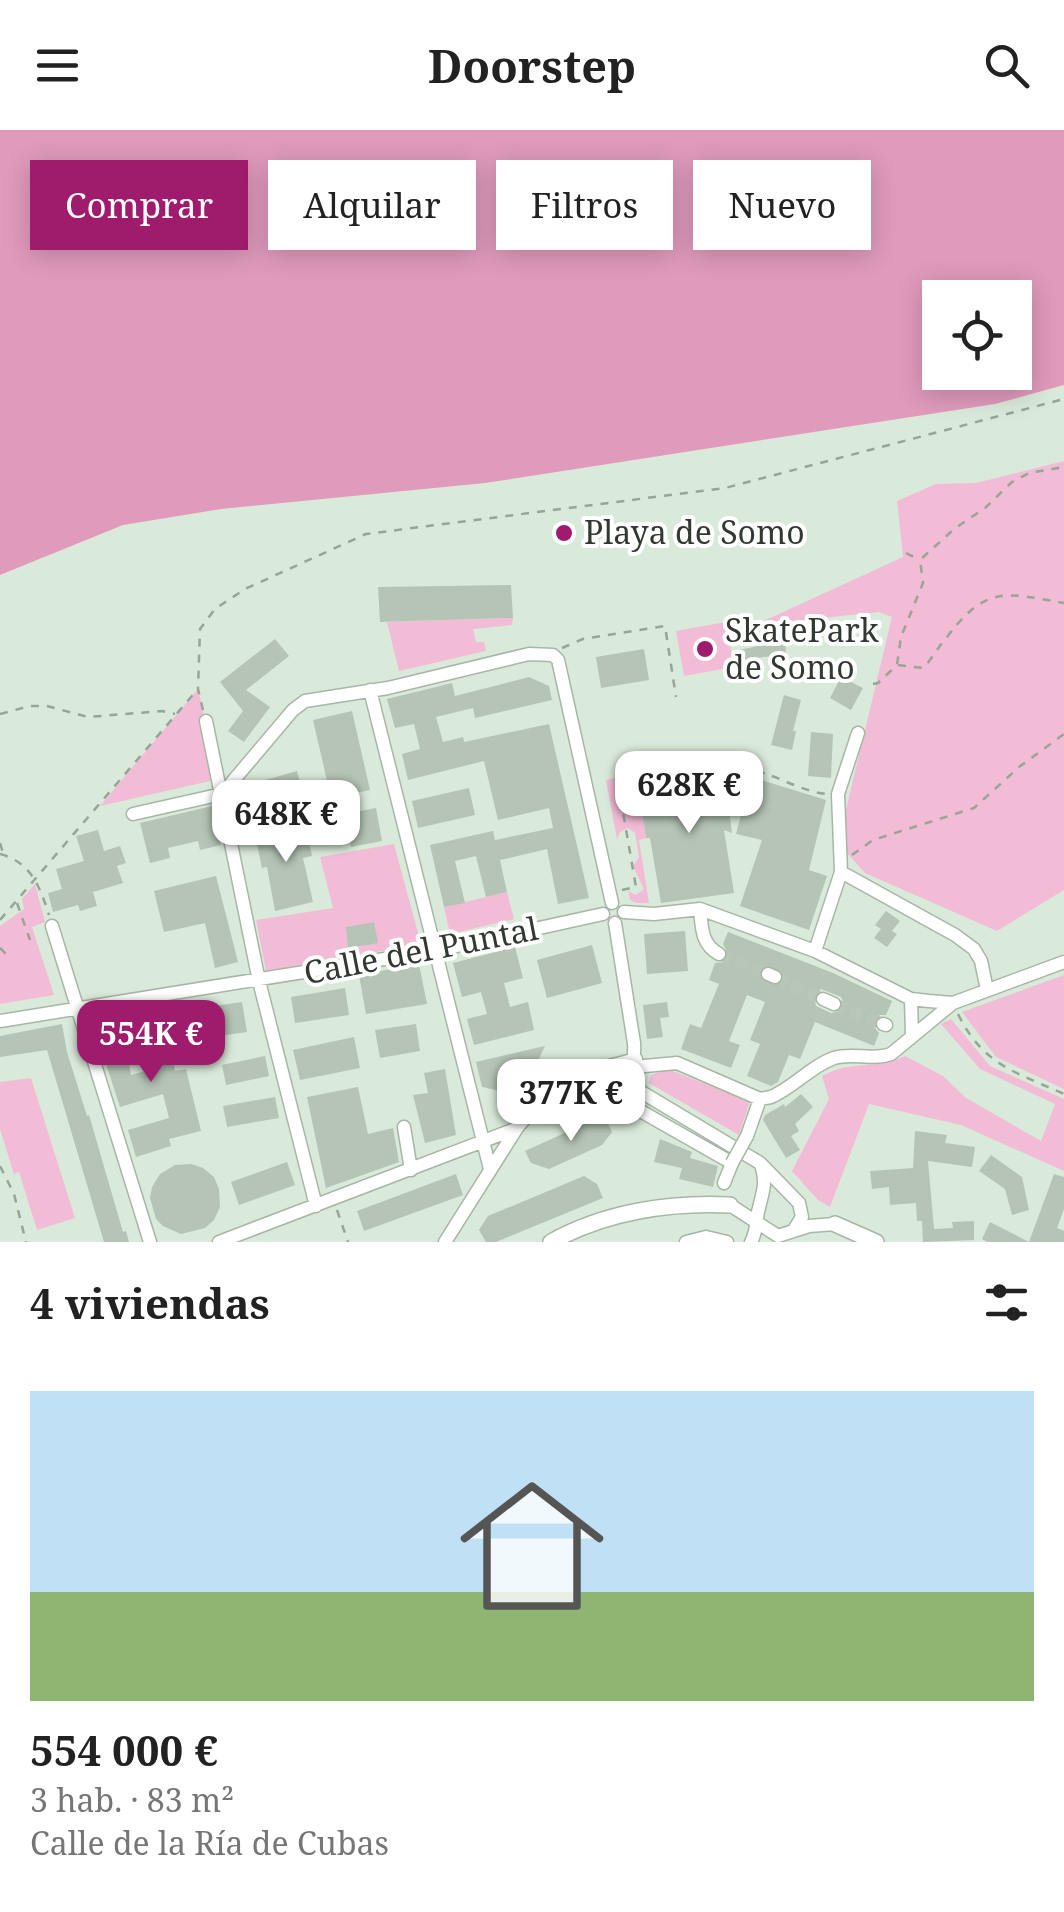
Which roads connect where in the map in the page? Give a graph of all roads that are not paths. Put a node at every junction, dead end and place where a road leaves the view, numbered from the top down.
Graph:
1 (370, 690) junction
2 (206, 722) road end
3 (858, 734) dead end
4 (222, 794) junction
5 (133, 814) dead end
6 (841, 867) junction
7 (613, 909) junction
8 (700, 910) junction
9 (52, 926) road end
10 (434, 951) junction
11 (815, 951) junction
12 (719, 954) tunnel mouth
13 (1064, 962) edge
14 (260, 982) junction
15 (987, 990) junction
16 (911, 999) junction
17 (953, 1003) junction
18 (76, 1008) junction
19 (0, 1021) edge
20 (912, 1036) junction
21 (635, 1064) junction
22 (577, 1076) junction
23 (628, 1084) junction
24 (760, 1099) junction
25 (479, 1125) junction
26 (404, 1126) dead end
27 (518, 1128) junction
28 (500, 1135) junction
29 (483, 1142) junction
30 (464, 1150) junction
31 (732, 1163) junction
32 (760, 1163) junction
33 (412, 1170) junction
34 (487, 1173) junction
35 (724, 1182) dead end
36 (794, 1198) junction
37 (763, 1200) junction
38 (730, 1205) junction
39 (316, 1206) junction
40 (760, 1222) junction
41 (843, 1231) edge
42 (783, 1238) edge
43 (150, 1242) edge
44 (220, 1242) edge
45 (446, 1242) edge
46 (552, 1242) edge
47 (686, 1242) edge
48 (728, 1242) edge
49 (751, 1242) edge
50 (876, 1242) edge

1 - 4 street
1 - 7 street
1 - 10 street
2 - 4 street
3 - 6 street
4 - 5 street
4 - 14 street
6 - 11 street
6 - 15 street
7 - 8 street, Calle del Puntal
7 - 10 street, Calle del Puntal
7 - 21 street
8 - 11 street
8 - 12 street
9 - 18 street
10 - 14 street, Calle del Puntal
10 - 25 street
11 - 16 street
13 - 15 street
14 - 18 street, Calle del Puntal
14 - 39 street
15 - 17 street
16 - 17 street
16 - 20 street
17 - 20 street
18 - 19 street, Calle del Puntal
18 - 43 street
20 - 24 street
21 - 22 street
21 - 23 street
21 - 24 street
22 - 23 street
22 - 27 street
23 - 31 street
23 - 32 street
24 - 31 street, bridge
25 - 28 street
25 - 29 street
26 - 33 street
27 - 28 street
27 - 34 street
28 - 29 street
29 - 30 street
29 - 34 street
30 - 33 street
30 - 34 street
31 - 35 street
32 - 36 street
32 - 37 street
33 - 39 street
34 - 45 street
36 - 37 street
36 - 41 street
36 - 42 street
37 - 38 street
37 - 40 street
38 - 40 street
38 - 46 main road
39 - 44 street
40 - 42 street
40 - 49 street
41 - 42 street
41 - 50 main road
47 - 48 street

